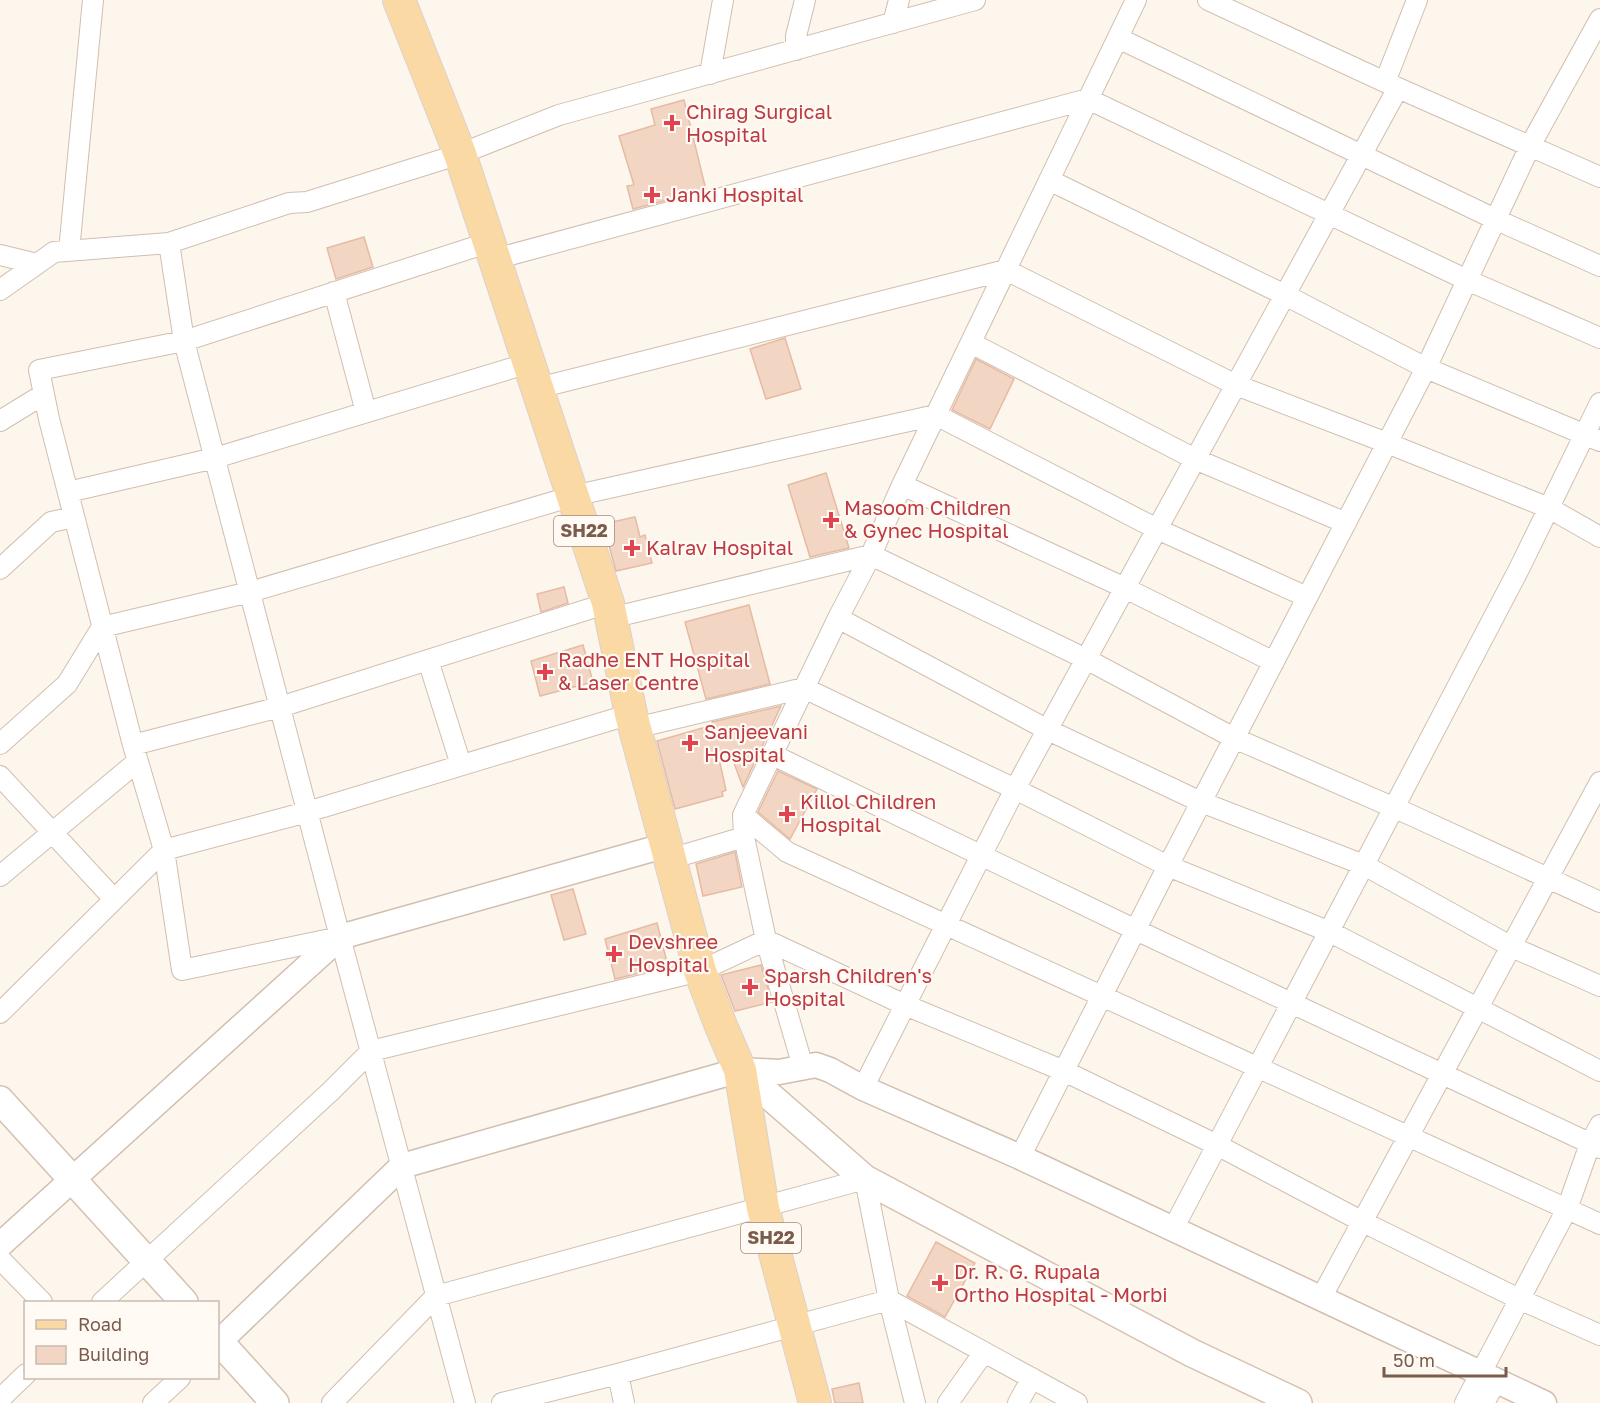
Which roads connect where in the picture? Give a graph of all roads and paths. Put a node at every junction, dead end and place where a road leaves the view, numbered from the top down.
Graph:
1 (93, 0) edge
2 (399, 0) edge
3 (723, 0) edge
4 (805, 0) edge
5 (899, 0) edge
6 (975, 0) edge
7 (1136, 0) edge
8 (1208, 0) edge
9 (1417, 0) edge
10 (1600, 19) edge
11 (893, 23) junction
12 (1118, 38) junction
13 (796, 50) junction
14 (710, 74) junction
15 (1392, 85) junction
16 (1089, 99) junction
17 (1530, 146) junction
18 (460, 154) junction
19 (1361, 155) junction
20 (1600, 177) edge
21 (1049, 180) junction
22 (1329, 214) junction
23 (1496, 219) junction
24 (169, 243) junction
25 (492, 250) junction
26 (69, 251) junction
27 (0, 255) edge
28 (38, 264) junction
29 (1600, 266) edge
30 (1006, 270) junction
31 (1467, 280) junction
32 (0, 290) edge
33 (334, 292) junction
34 (1285, 295) junction
35 (1600, 338) edge
36 (184, 340) junction
37 (971, 343) junction
38 (1426, 368) junction
39 (534, 375) junction
40 (1236, 385) junction
41 (44, 393) junction
42 (1600, 403) edge
43 (366, 412) junction
44 (936, 415) junction
45 (0, 421) edge
46 (1592, 438) edge
47 (1387, 443) junction
48 (215, 458) junction
49 (1196, 459) junction
50 (902, 485) junction
51 (68, 492) junction
52 (573, 496) junction
53 (1549, 508) junction
54 (74, 517) junction
55 (1346, 522) junction
56 (1157, 529) junction
57 (1600, 537) edge
58 (871, 555) junction
59 (0, 569) edge
60 (1125, 588) junction
61 (250, 592) junction
62 (1307, 597) junction
63 (609, 610) junction
64 (838, 618) junction
65 (102, 627) junction
66 (1086, 659) junction
67 (428, 660) junction
68 (1274, 662) junction
69 (804, 688) junction
70 (280, 707) junction
71 (633, 721) junction
72 (1048, 730) junction
73 (1234, 738) junction
74 (0, 744) edge
75 (135, 753) junction
76 (773, 755) junction
77 (461, 765) junction
78 (0, 776) edge
79 (1600, 782) edge
80 (1016, 789) junction
81 (1201, 802) junction
82 (1394, 808) junction
83 (307, 812) junction
84 (1592, 813) edge
85 (743, 815) junction
86 (51, 832) junction
87 (744, 837) junction
88 (164, 850) junction
89 (669, 852) junction
90 (982, 855) junction
91 (1364, 865) junction
92 (1168, 866) junction
93 (0, 876) edge
94 (1548, 878) junction
95 (114, 899) junction
96 (1600, 902) edge
97 (946, 925) junction
98 (1136, 930) junction
99 (1330, 932) junction
100 (340, 937) junction
101 (766, 940) junction
102 (1512, 947) junction
103 (700, 971) junction
104 (1600, 986) edge
105 (1102, 996) junction
106 (1292, 1004) junction
107 (905, 1005) junction
108 (1479, 1009) junction
109 (0, 1013) edge
110 (371, 1051) junction
111 (803, 1067) junction
112 (1259, 1068) junction
113 (740, 1070) junction
114 (1064, 1071) junction
115 (1600, 1071) edge
116 (1444, 1074) junction
117 (863, 1088) junction
118 (0, 1100) edge
119 (1600, 1125) edge
120 (1410, 1137) junction
121 (1217, 1145) junction
122 (1595, 1146) edge
123 (1020, 1157) junction
124 (402, 1167) junction
125 (72, 1178) junction
126 (865, 1179) junction
127 (763, 1208) junction
128 (1567, 1209) junction
129 (1363, 1222) junction
130 (1600, 1224) edge
131 (1173, 1229) junction
132 (0, 1245) edge
133 (0, 1259) edge
134 (147, 1262) junction
135 (436, 1296) junction
136 (1321, 1298) junction
137 (889, 1300) junction
138 (1521, 1300) junction
139 (41, 1301) edge
140 (103, 1301) edge
141 (183, 1301) edge
142 (795, 1325) junction
143 (1600, 1335) edge
144 (219, 1341) edge
145 (219, 1343) edge
146 (984, 1352) junction
147 (618, 1374) junction
148 (24, 1376) edge
149 (1488, 1377) junction
150 (1032, 1378) junction
151 (178, 1379) edge
152 (0, 1399) edge
153 (153, 1403) edge
154 (275, 1403) edge
155 (332, 1403) edge
156 (465, 1403) edge
157 (502, 1403) edge
158 (624, 1403) edge
159 (815, 1403) edge
160 (915, 1403) edge
161 (948, 1403) edge
162 (1018, 1403) edge
163 (1077, 1403) edge
164 (1298, 1403) edge
165 (1465, 1403) edge
166 (1484, 1403) edge
167 (1544, 1403) edge

1 - 26 street
2 - 18 main road, SH22
3 - 14 street
4 - 13 street
5 - 11 street
6 - 11 street
7 - 12 street
8 - 15 street
9 - 15 street
10 - 17 street
11 - 13 street
12 - 16 street
12 - 19 street
13 - 14 street
14 - 18 street
15 - 17 street
15 - 19 street
16 - 21 street
16 - 22 street
16 - 25 street
17 - 20 street
17 - 23 street
18 - 24 street
18 - 25 main road, SH22
19 - 22 street
19 - 23 street
21 - 30 street
21 - 34 street
22 - 31 street
22 - 34 street
23 - 29 street
23 - 31 street
24 - 26 street
24 - 36 street
25 - 33 street
25 - 39 main road, SH22
26 - 28 street
27 - 28 street
28 - 32 street
30 - 37 street
30 - 39 street
30 - 40 street
31 - 35 street
31 - 38 street
33 - 36 street
33 - 43 street
34 - 38 street
34 - 40 street
36 - 41 street
36 - 48 street
37 - 44 street
37 - 49 street
38 - 46 street
38 - 47 street
39 - 43 street
39 - 52 main road, SH22
40 - 47 street
40 - 49 street
41 - 45 street
41 - 51 street
42 - 46 street
43 - 48 street
44 - 50 street
44 - 52 street
44 - 56 street
46 - 53 street
47 - 53 street
47 - 55 street
48 - 51 street
48 - 61 street
49 - 55 street
49 - 56 street
50 - 58 street
50 - 60 street
51 - 54 street
52 - 61 street
52 - 63 main road, SH22
53 - 57 street
53 - 82 street
54 - 59 street
54 - 65 street
55 - 62 street
56 - 60 street
56 - 62 street
58 - 63 street
58 - 64 street
58 - 66 street
60 - 66 street
60 - 68 street
61 - 65 street
61 - 70 street
62 - 68 street
63 - 67 street
63 - 71 main road, SH22
64 - 69 street
64 - 72 street
65 - 74 street
65 - 75 street
66 - 72 street
66 - 73 street
67 - 70 street
67 - 77 street
68 - 73 street
69 - 71 street
69 - 76 street
69 - 80 street
70 - 75 street
70 - 83 street
71 - 77 street
71 - 89 main road, SH22
72 - 80 street
72 - 81 street
73 - 81 street
73 - 82 street
75 - 86 street
75 - 88 street
76 - 85 street
76 - 90 street
77 - 83 street
78 - 86 street
79 - 84 street
80 - 90 street
80 - 92 street
81 - 91 street
81 - 92 street
82 - 91 street
82 - 94 street
83 - 88 street
83 - 100 street
84 - 94 street
85 - 87 street
85 - 97 street
86 - 93 street
86 - 95 street
87 - 89 street
87 - 101 street
88 - 95 street
88 - 100 street
89 - 100 street
89 - 103 main road, SH22
90 - 97 street
90 - 98 street
91 - 99 street
91 - 102 street
92 - 98 street
92 - 99 street
94 - 96 street
94 - 102 street
95 - 109 street
97 - 105 street
97 - 107 street
98 - 105 street
98 - 106 street
99 - 106 street
99 - 108 street
100 - 110 street
100 - 125 street
101 - 103 street
101 - 107 street
101 - 111 street
102 - 104 street
102 - 108 street
103 - 110 street
103 - 113 main road, SH22
105 - 112 street
105 - 114 street
106 - 112 street
106 - 116 street
107 - 114 street
107 - 117 street
108 - 115 street
108 - 116 street
110 - 124 street
110 - 134 street
111 - 113 street
111 - 117 street
112 - 120 street
112 - 121 street
113 - 124 street
113 - 126 main road
113 - 127 main road, SH22
114 - 121 street
114 - 123 street
116 - 120 street
116 - 122 street
117 - 123 street
118 - 125 main road
119 - 122 street
120 - 128 street
120 - 129 street
121 - 129 street
121 - 131 street
122 - 128 street
123 - 131 street
124 - 135 street
124 - 144 street
125 - 132 street
125 - 134 main road
126 - 127 street
126 - 137 street
126 - 164 main road
127 - 135 street
127 - 142 main road, SH22
128 - 130 street
128 - 138 street
129 - 136 street
129 - 138 street
131 - 136 street
133 - 139 street
134 - 140 street
134 - 141 main road
135 - 155 street
135 - 156 street
136 - 149 street
137 - 142 street
137 - 146 street
137 - 160 street
138 - 143 street
138 - 149 street
142 - 147 street
142 - 159 main road, SH22
145 - 154 main road
146 - 150 street
146 - 161 street
147 - 157 street
147 - 158 street
148 - 152 street
149 - 165 street
149 - 166 street
149 - 167 street
150 - 162 street
150 - 163 street
151 - 153 street

